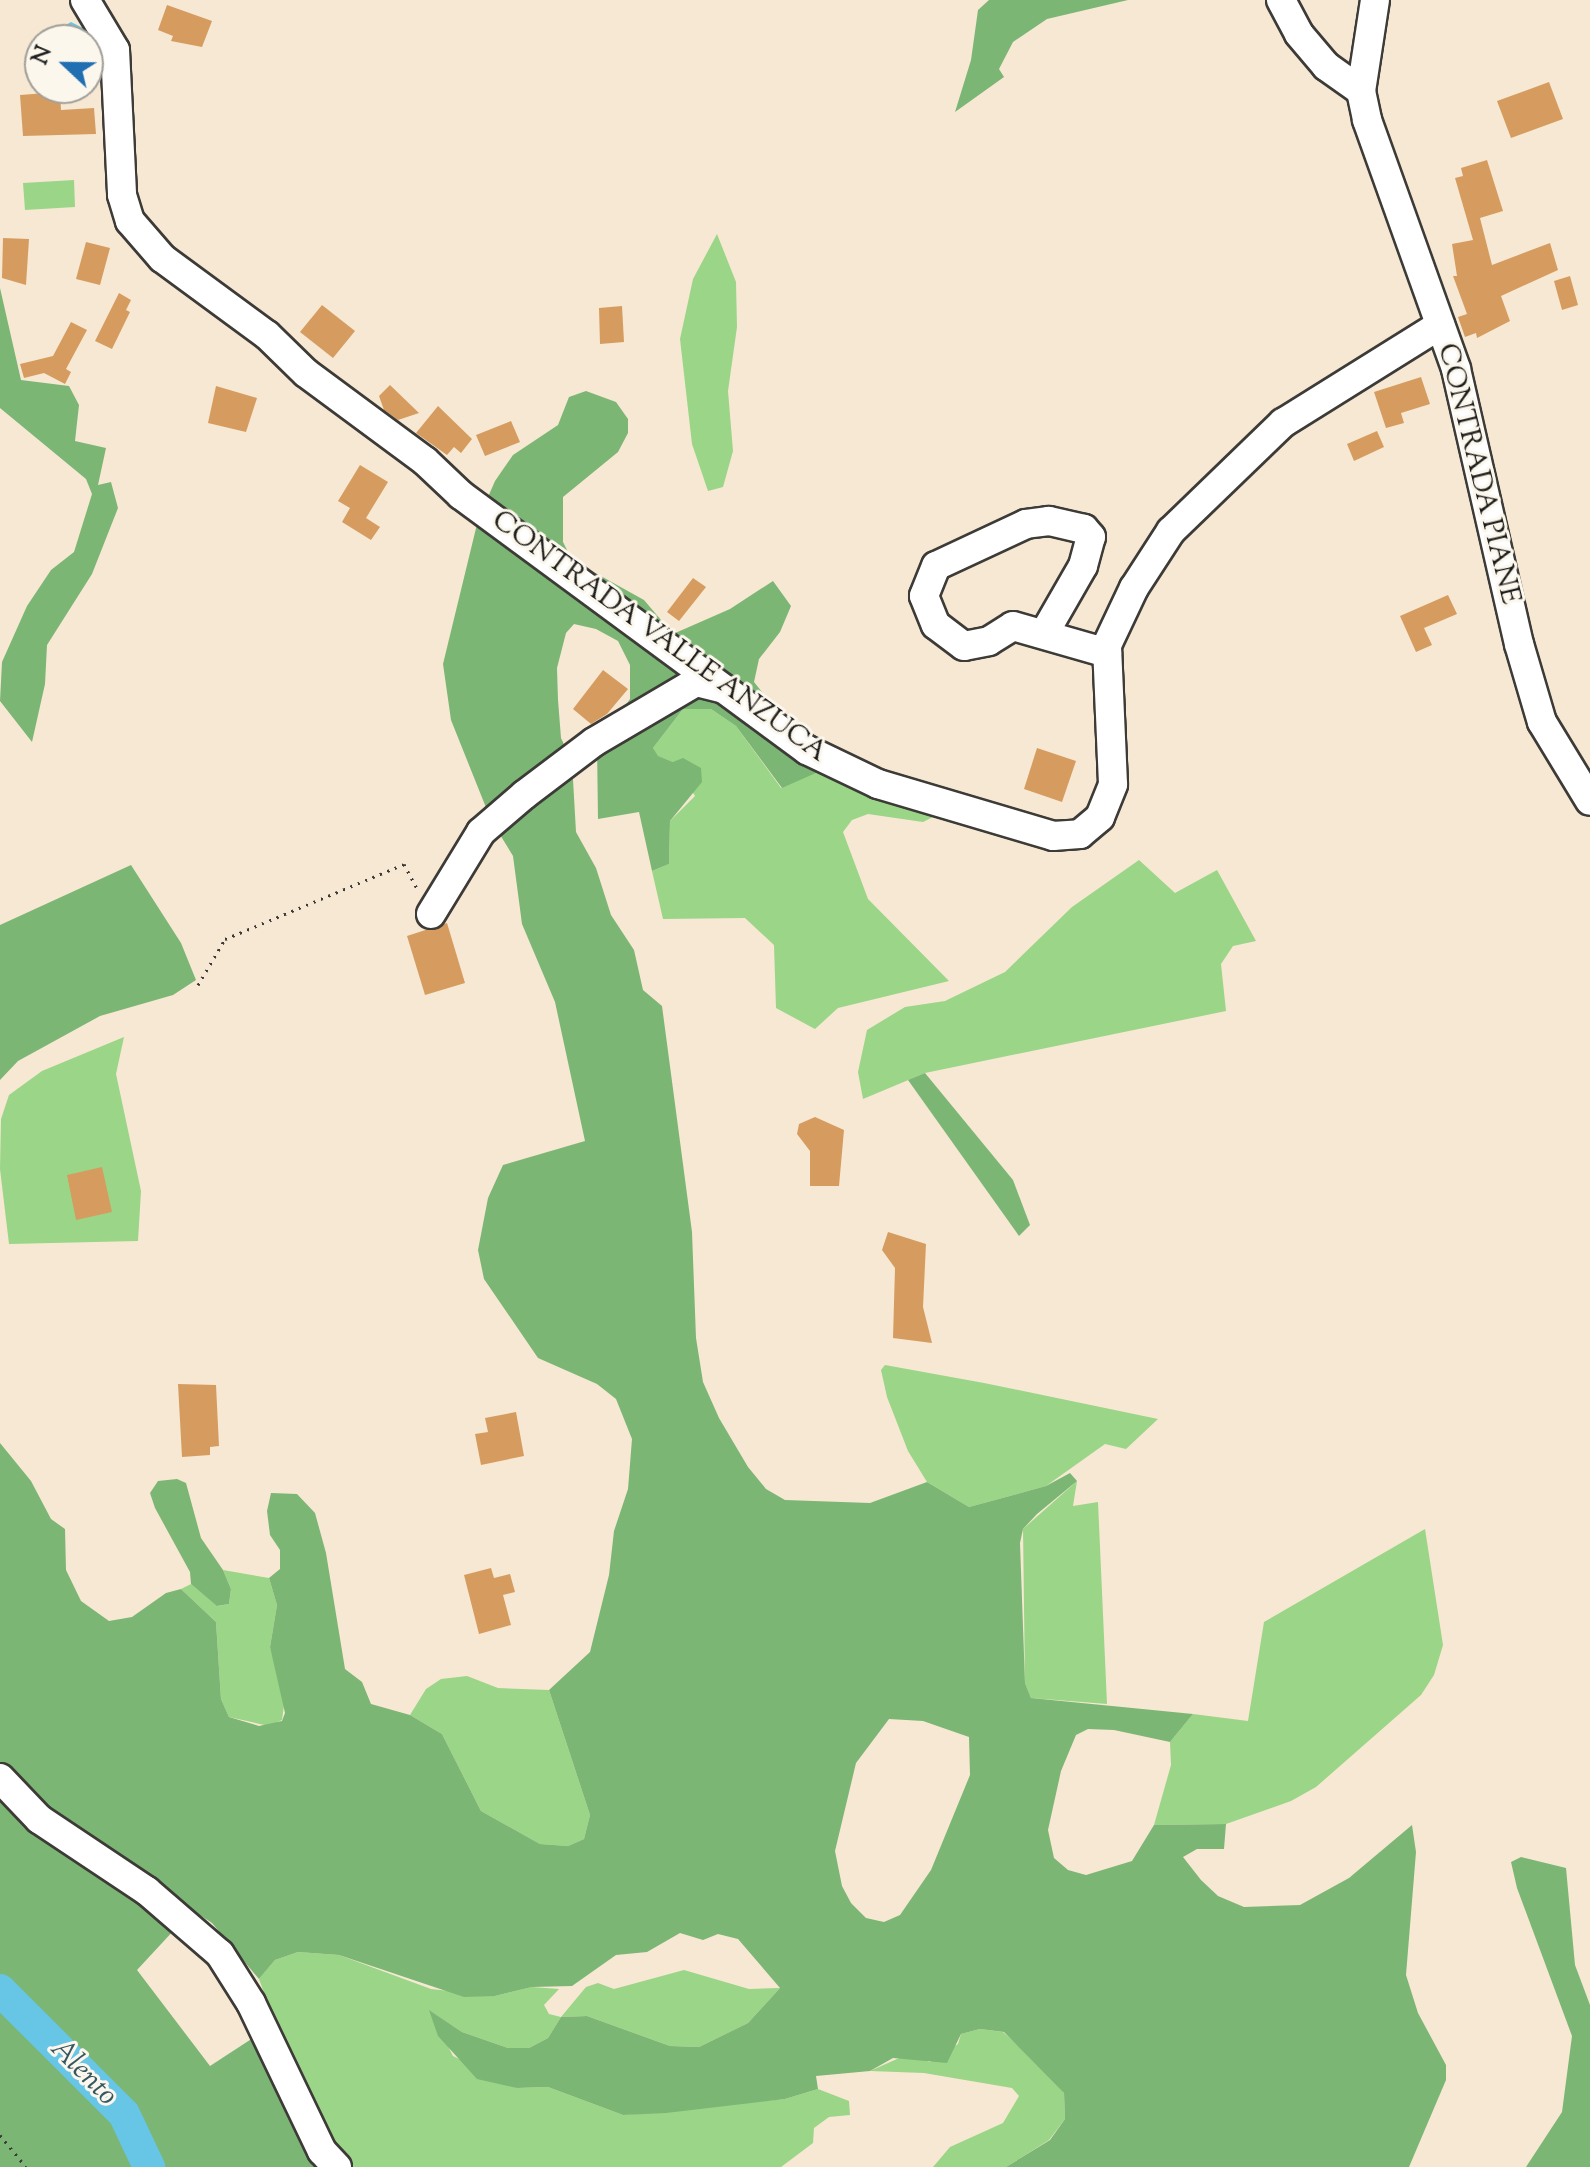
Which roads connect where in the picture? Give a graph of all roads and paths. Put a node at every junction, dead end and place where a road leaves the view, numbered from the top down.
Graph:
1 (85, 0) edge
2 (1281, 0) edge
3 (1375, 0) edge
4 (1361, 91) junction
5 (1440, 325) junction
6 (1045, 632) junction
7 (1107, 653) junction
8 (729, 690) junction
9 (1590, 801) edge
10 (431, 914) joint
11 (198, 985) dead end
12 (0, 1778) edge
13 (0, 2135) edge
14 (26, 2167) edge
15 (337, 2167) edge

1 - 8 street, CONTRADA VALLE ANZUCA
2 - 4 street
3 - 4 street, CONTRADA PIANE
4 - 5 street, CONTRADA PIANE
5 - 7 street, CONTRADA VALLE ANZUCA
5 - 9 street, CONTRADA PIANE
6 - 6 street
6 - 7 street
7 - 8 street, CONTRADA VALLE ANZUCA
8 - 10 street
10 - 11 path
12 - 15 street
13 - 14 path

